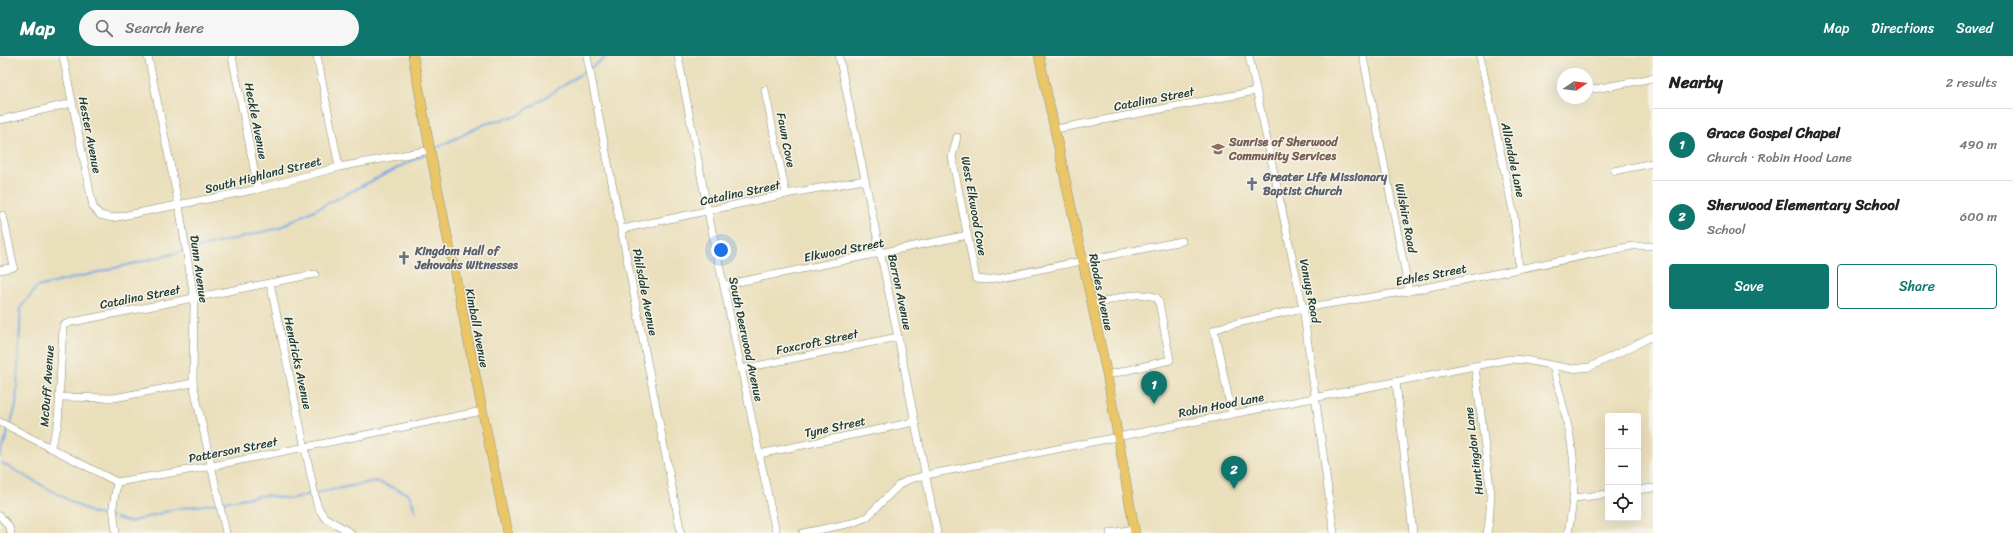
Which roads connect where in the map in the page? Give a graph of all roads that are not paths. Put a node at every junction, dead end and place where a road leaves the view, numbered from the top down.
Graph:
1 (63, 56) edge
2 (148, 56) edge
3 (232, 56) edge
4 (317, 56) edge
5 (413, 56) edge
6 (587, 56) edge
7 (678, 56) edge
8 (839, 56) edge
9 (1039, 56) edge
10 (1249, 56) edge
11 (1363, 56) edge
12 (1480, 56) edge
13 (1653, 78) edge
14 (1595, 89) dead end
15 (765, 90) dead end
16 (1256, 91) junction
17 (72, 103) junction
18 (0, 120) edge
19 (1056, 128) junction
20 (957, 137) dead end
21 (430, 150) junction
22 (1653, 163) edge
23 (339, 167) junction
24 (1614, 171) dead end
25 (864, 180) junction
26 (258, 189) junction
27 (786, 194) junction
28 (179, 206) junction
29 (708, 212) junction
30 (100, 215) joint
31 (3, 216) dead end
32 (622, 229) junction
33 (968, 235) junction
34 (1182, 241) dead end
35 (1653, 246) edge
36 (881, 254) junction
37 (1082, 261) junction
38 (1519, 269) junction
39 (0, 270) edge
40 (315, 274) dead end
41 (270, 283) junction
42 (724, 285) junction
43 (1409, 291) junction
44 (194, 298) junction
45 (1091, 305) junction
46 (1303, 308) junction
47 (63, 325) joint
48 (1653, 336) edge
49 (898, 337) junction
50 (1475, 366) junction
51 (1553, 366) junction
52 (741, 369) junction
53 (1107, 375) junction
54 (1396, 382) junction
55 (193, 383) junction
56 (60, 396) junction
57 (1314, 397) junction
58 (482, 412) junction
59 (1232, 414) junction
60 (0, 422) edge
61 (915, 422) junction
62 (1118, 436) junction
63 (50, 448) junction
64 (304, 448) junction
65 (759, 454) junction
66 (212, 466) junction
67 (926, 475) junction
68 (117, 482) junction
69 (1653, 488) edge
70 (1641, 490) edge
71 (1605, 494) edge
72 (1574, 498) junction
73 (0, 516) edge
74 (1135, 531) edge
75 (11, 533) edge
76 (116, 533) edge
77 (226, 533) edge
78 (351, 533) edge
79 (507, 533) edge
80 (681, 533) edge
81 (776, 533) edge
82 (803, 533) edge
83 (937, 533) edge
84 (1110, 533) edge
85 (1334, 533) edge
86 (1413, 533) edge
87 (1487, 533) edge
88 (1568, 533) edge

1 - 17 street, Hester Avenue
2 - 28 street, Dunn Avenue
3 - 26 street, Heckle Avenue
4 - 23 street
5 - 21 main road, Kimball Avenue
6 - 32 street, Philsdale Avenue
7 - 29 street, South Deerwood Avenue
8 - 25 street, Barron Avenue
9 - 19 main road, Rhodes Avenue
10 - 16 street, Vanuys Road
11 - 43 street, Wilshire Road
12 - 38 street, Allandale Lane
13 - 14 street
15 - 27 street, Fawn Cove
16 - 19 street, Catalina Street
16 - 46 street, Vanuys Road
17 - 18 street
17 - 30 street, Hester Avenue
19 - 37 main road, Rhodes Avenue
20 - 33 street, West Elkwood Cove
21 - 23 street, South Highland Street
21 - 58 main road, Kimball Avenue
22 - 24 street
23 - 26 street, South Highland Street
25 - 27 street, Catalina Street
25 - 36 street, Barron Avenue
26 - 28 street, South Highland Street
27 - 29 street, Catalina Street
28 - 30 street, South Highland Street
28 - 44 street, Dunn Avenue
29 - 32 street, Catalina Street
29 - 42 street, South Deerwood Avenue
31 - 39 street
32 - 80 street, Philsdale Avenue
33 - 36 street, Elkwood Street
33 - 37 street, West Elkwood Cove
34 - 37 street
35 - 38 street, Echles Street
36 - 42 street, Elkwood Street
36 - 49 street, Barron Avenue
37 - 45 main road, Rhodes Avenue
38 - 43 street, Echles Street
40 - 41 street, Catalina Street
41 - 44 street, Catalina Street
41 - 64 street, Hendricks Avenue
42 - 52 street, South Deerwood Avenue
43 - 46 street, Echles Street
44 - 47 street, Catalina Street
44 - 55 street, Dunn Avenue
45 - 53 main road, Rhodes Avenue
45 - 53 street
46 - 57 street, Vanuys Road
46 - 59 street, Echles Street
47 - 56 street, McDuff Avenue
48 - 51 street, Robin Hood Lane
49 - 52 street, Foxcroft Street
49 - 61 street, Barron Avenue
50 - 51 street, Robin Hood Lane
50 - 54 street, Robin Hood Lane
50 - 87 street, Huntingdon Lane
51 - 72 street
52 - 65 street, South Deerwood Avenue
53 - 62 main road, Rhodes Avenue
54 - 57 street, Robin Hood Lane
54 - 86 street
55 - 56 street
55 - 66 street, Dunn Avenue
56 - 63 street, McDuff Avenue
57 - 59 street, Robin Hood Lane
57 - 85 street, Vanuys Road
58 - 64 street, Patterson Street
58 - 79 main road, Kimball Avenue
59 - 62 street, Robin Hood Lane
60 - 63 street
61 - 65 street, Tyne Street
61 - 67 street, Barron Avenue
62 - 67 street, Robin Hood Lane
62 - 74 main road, Rhodes Avenue
63 - 68 street
64 - 66 street, Patterson Street
64 - 78 street, Hendricks Avenue
65 - 81 street, South Deerwood Avenue
66 - 68 street, Patterson Street
66 - 77 street, Dunn Avenue
67 - 82 street, Robin Hood Lane
67 - 83 street, Barron Avenue
68 - 76 street
69 - 70 street
71 - 72 street
72 - 88 street
73 - 75 street
74 - 84 street

